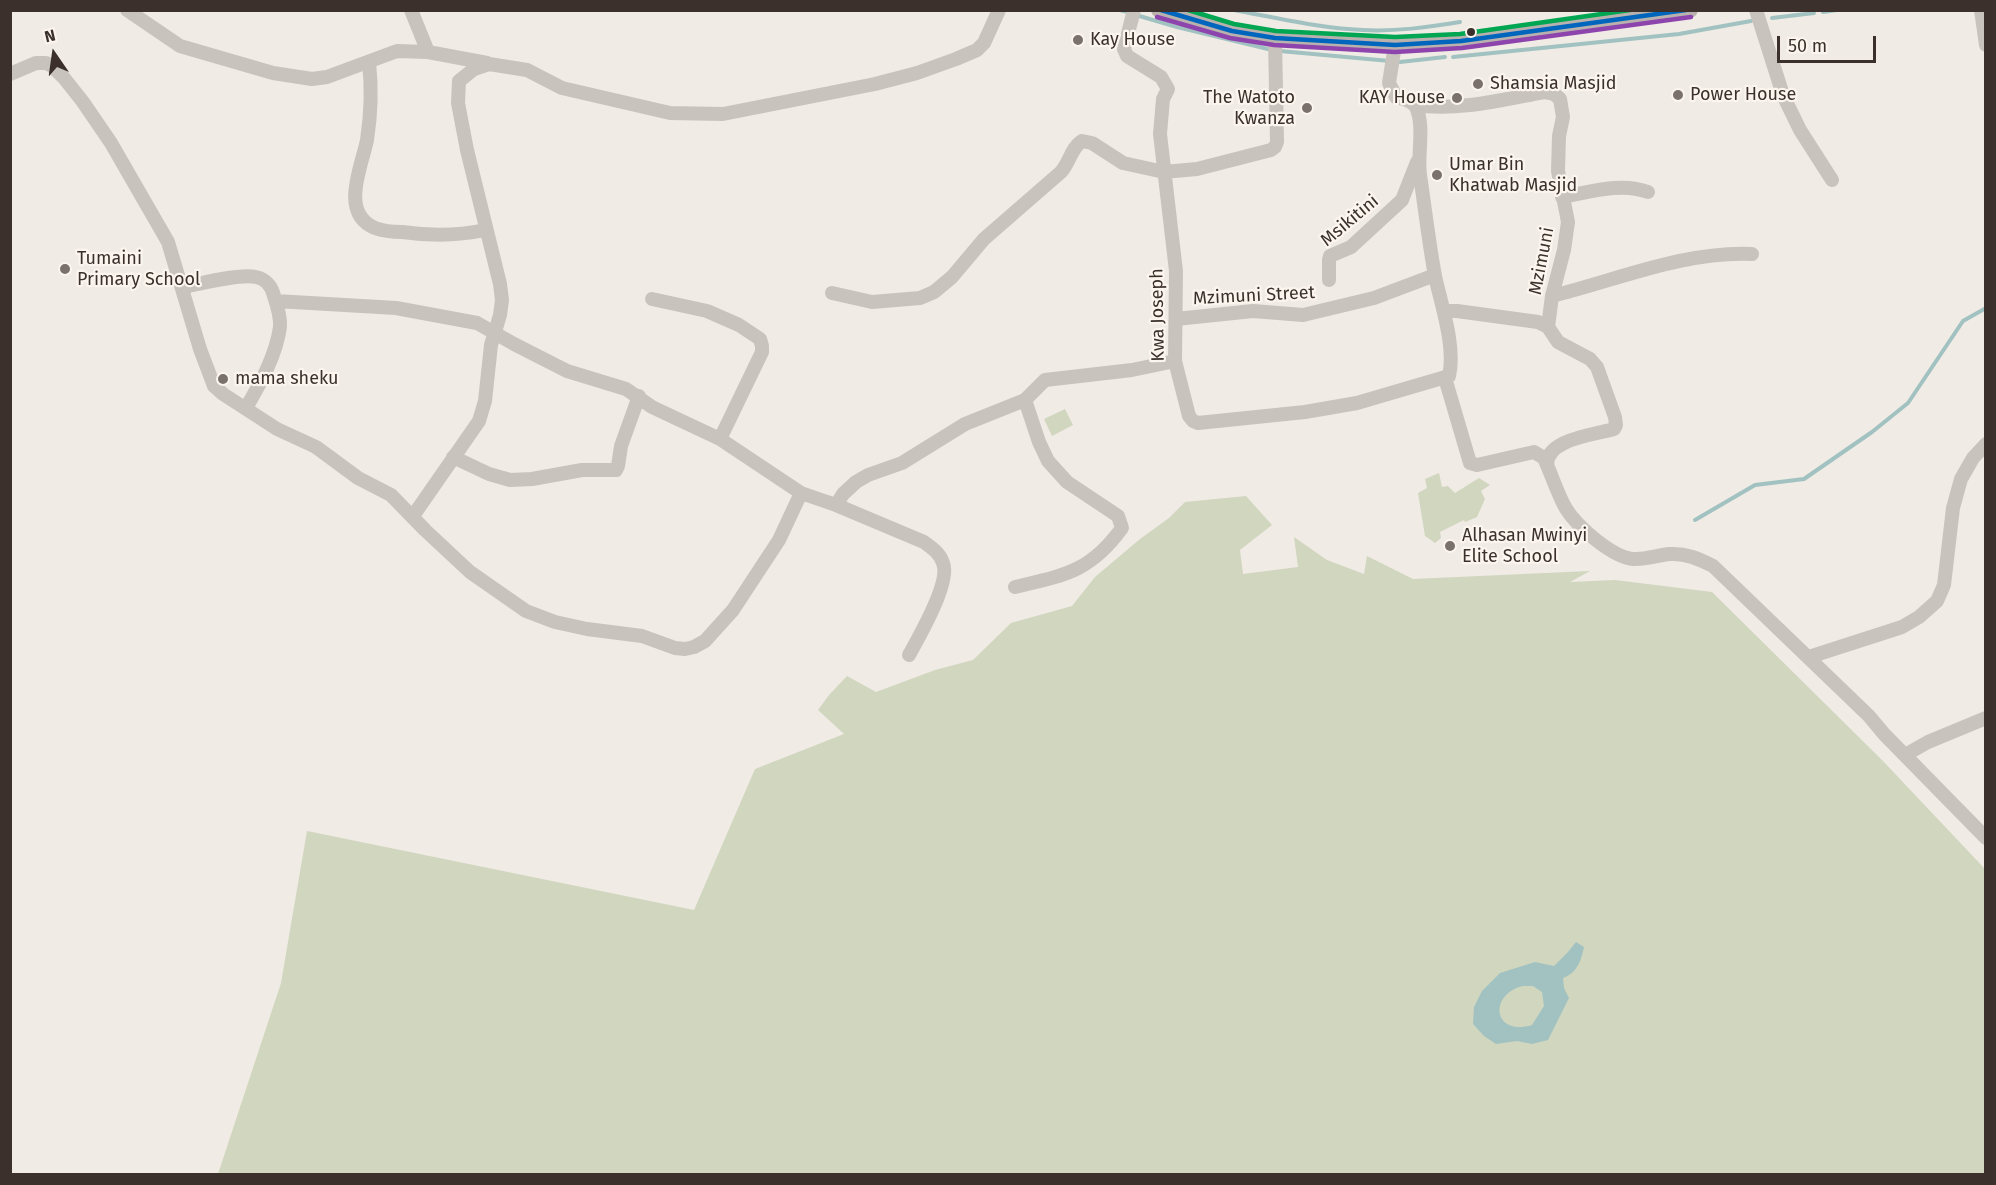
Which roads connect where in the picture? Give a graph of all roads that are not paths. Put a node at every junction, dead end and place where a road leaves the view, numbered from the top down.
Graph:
1 (127, 10) edge
2 (411, 10) edge
3 (999, 10) edge
4 (1134, 10) edge
5 (1159, 10) edge
6 (1690, 10) edge
7 (1756, 10) edge
8 (1981, 10) edge
9 (1275, 38) junction
10 (1395, 45) junction
11 (1986, 45) edge
12 (428, 52) junction
13 (369, 62) junction
14 (489, 64) junction
15 (10, 74) edge
16 (1415, 105) junction
17 (1418, 160) junction
18 (1164, 172) junction
19 (1832, 180) dead end
20 (1648, 192) dead end
21 (1562, 197) junction
22 (485, 230) junction
23 (1752, 254) dead end
24 (1435, 275) junction
25 (1329, 280) dead end
26 (183, 287) junction
27 (832, 293) dead end
28 (1552, 296) junction
29 (652, 299) dead end
30 (276, 301) junction
31 (1444, 311) junction
32 (1176, 319) junction
33 (1548, 327) junction
34 (494, 332) junction
35 (1175, 361) junction
36 (1445, 378) junction
37 (639, 396) junction
38 (1025, 400) junction
39 (246, 408) junction
40 (720, 439) junction
41 (1986, 444) edge
42 (453, 457) junction
43 (1548, 465) junction
44 (801, 493) junction
45 (836, 505) junction
46 (413, 516) junction
47 (1015, 587) dead end
48 (909, 655) dead end
49 (1809, 657) junction
50 (1986, 718) edge
51 (1905, 755) junction
52 (1986, 838) edge

1 - 13 street
2 - 12 street
3 - 14 street
4 - 18 street, Kwa Joseph
5 - 9 main road
6 - 10 main road
7 - 19 street
8 - 11 street
9 - 10 main road
9 - 18 street
10 - 16 street
12 - 13 street
12 - 14 street
13 - 22 street
14 - 22 street
15 - 26 street
16 - 17 street, Msikitini
16 - 21 street, Mzimuni
17 - 24 street, Msikitini
17 - 25 street, Msikitini
18 - 27 street
18 - 32 street, Kwa Joseph
20 - 21 street
21 - 28 street, Mzimuni
22 - 34 street
23 - 28 street
24 - 31 street, Msikitini
24 - 32 street, Mzimuni Street
26 - 30 street
26 - 39 street
28 - 33 street, Mzimuni
29 - 40 street
30 - 34 street
30 - 39 street
31 - 33 street
31 - 36 street
32 - 35 street, Kwa Joseph
33 - 43 street
34 - 37 street
34 - 42 street
35 - 36 street, Kwa Joseph
35 - 38 street
36 - 43 street
37 - 40 street
37 - 42 street
38 - 45 street
38 - 47 street
39 - 46 street
40 - 44 street
41 - 49 street
42 - 46 street
43 - 49 street
44 - 45 street
44 - 46 street
45 - 48 street
49 - 51 street
50 - 51 street
51 - 52 street

